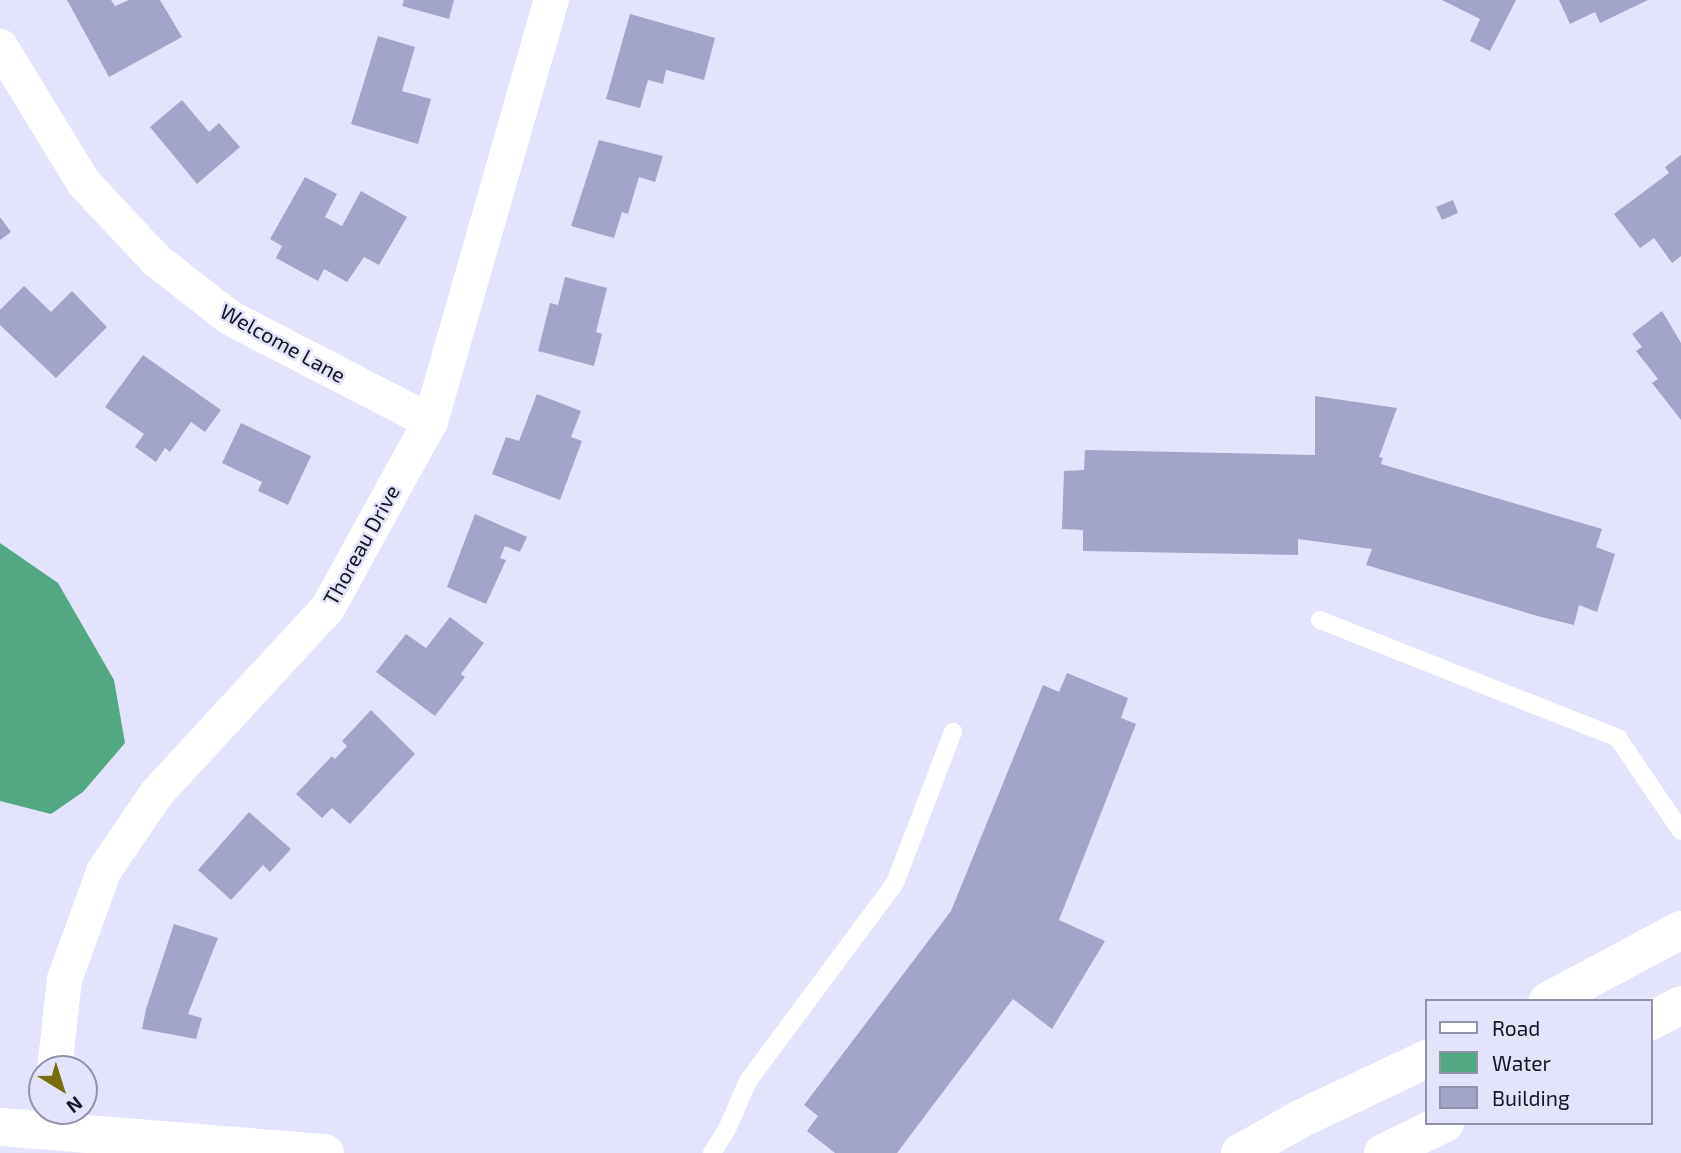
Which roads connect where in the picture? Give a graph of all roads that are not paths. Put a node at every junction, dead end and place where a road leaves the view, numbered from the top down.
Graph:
1 (551, 0) edge
2 (0, 46) edge
3 (430, 421) junction
4 (1320, 620) dead end
5 (953, 732) dead end
6 (1681, 831) edge
7 (1681, 930) edge
8 (1552, 999) edge
9 (1681, 1005) edge
10 (1653, 1020) edge
11 (56, 1055) edge
12 (1426, 1059) edge
13 (28, 1124) edge
14 (84, 1125) edge
15 (1441, 1125) edge
16 (0, 1127) edge
17 (325, 1153) edge
18 (712, 1153) edge
19 (1240, 1153) edge
20 (1383, 1153) edge

1 - 3 street, Thoreau Drive
2 - 3 street, Welcome Lane
3 - 11 street, Thoreau Drive
4 - 6 lane
5 - 18 lane
7 - 8 street
9 - 10 street
12 - 19 street
13 - 16 street
14 - 17 street
15 - 20 street

